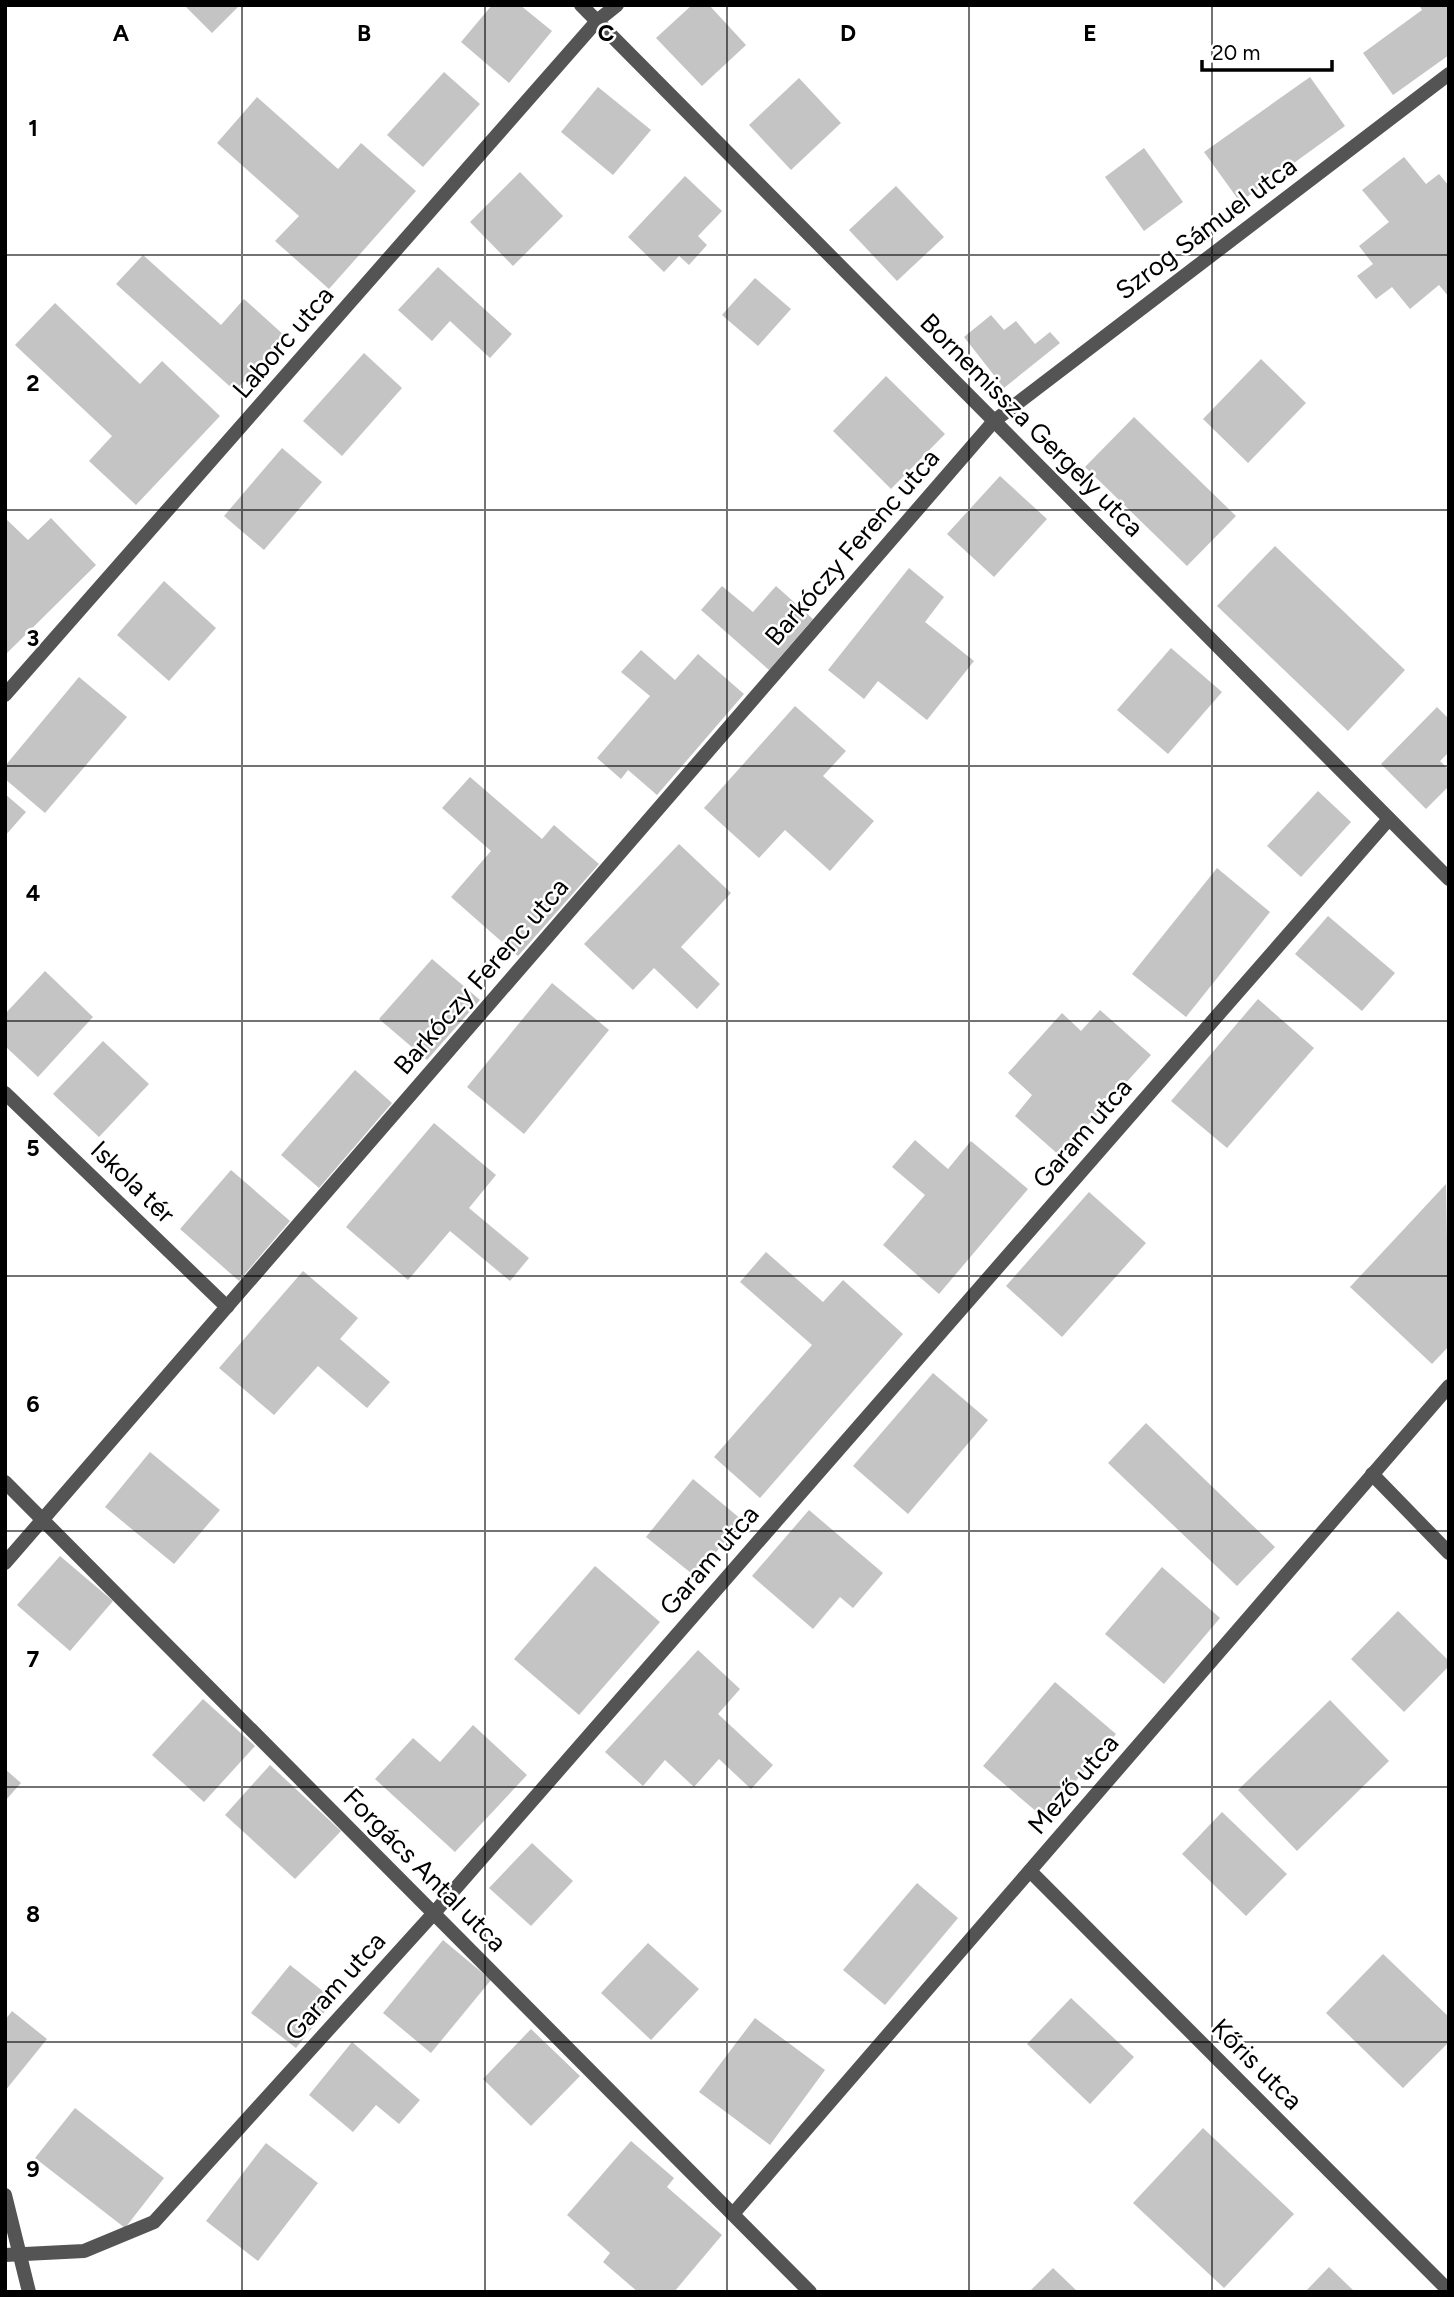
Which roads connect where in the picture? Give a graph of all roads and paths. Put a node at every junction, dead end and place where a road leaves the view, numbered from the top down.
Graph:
1 (581, 5) edge
2 (617, 5) edge
3 (597, 21) junction
4 (1449, 74) edge
5 (994, 421) junction
6 (5, 695) edge
7 (1389, 818) junction
8 (1449, 879) edge
9 (5, 1093) edge
10 (227, 1307) junction
11 (1449, 1386) edge
12 (1372, 1474) junction
13 (5, 1482) edge
14 (43, 1520) junction
15 (1449, 1553) edge
16 (5, 1563) edge
17 (1030, 1871) junction
18 (434, 1913) junction
19 (5, 2195) edge
20 (733, 2214) junction
21 (11, 2255) edge
22 (1449, 2291) edge
23 (29, 2292) edge
24 (810, 2292) edge

1 - 3 street, Bornemissza Gergely utca
2 - 3 street, Laborc utca
3 - 5 street, Bornemissza Gergely utca
3 - 6 street, Laborc utca
4 - 5 street, Szrog Sámuel utca
5 - 7 street, Bornemissza Gergely utca
5 - 10 street, Barkóczy Ferenc utca
7 - 8 street, Bornemissza Gergely utca
7 - 18 street, Garam utca
9 - 10 street, Iskola tér
10 - 14 street, Barkóczy Ferenc utca
11 - 12 street, Mező utca
12 - 15 street
12 - 17 street, Mező utca
13 - 14 street, Forgács Antal utca
14 - 16 street, Barkóczy Ferenc utca
14 - 18 street, Forgács Antal utca
17 - 20 street, Mező utca
17 - 22 street, Kőris utca
18 - 20 street, Forgács Antal utca
18 - 21 street, Garam utca
19 - 21 street
20 - 24 street, Forgács Antal utca
21 - 23 street

